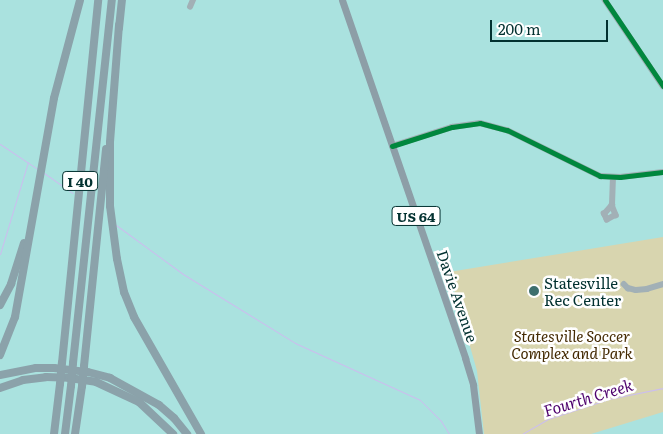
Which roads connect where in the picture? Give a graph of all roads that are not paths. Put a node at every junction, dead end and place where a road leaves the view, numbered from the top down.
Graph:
1 (80, 0) edge
2 (98, 0) edge
3 (112, 0) edge
4 (122, 0) edge
5 (193, 0) edge
6 (342, 0) edge
7 (605, 0) edge
8 (190, 7) dead end
9 (119, 26) junction
10 (663, 86) edge
11 (392, 146) junction
12 (663, 172) edge
13 (613, 178) junction
14 (612, 205) dead end
15 (33, 213) junction
16 (624, 284) dead end
17 (663, 284) edge
18 (0, 305) edge
19 (0, 354) edge
20 (0, 374) edge
21 (0, 388) edge
22 (54, 434) edge
23 (65, 434) edge
24 (75, 434) edge
25 (173, 434) edge
26 (187, 434) edge
27 (201, 434) edge
28 (479, 434) edge

1 - 15 highway
2 - 22 highway, I 40, bridge
3 - 23 highway, I 40, bridge
4 - 9 highway
5 - 8 street
6 - 11 main road, Davie Avenue / US 64
7 - 10 street
9 - 24 highway, bridge
9 - 27 highway
11 - 13 street
11 - 28 main road, Davie Avenue / US 64
12 - 13 street
13 - 14 street
15 - 18 highway
15 - 19 highway
16 - 17 street
20 - 26 highway
21 - 25 highway

